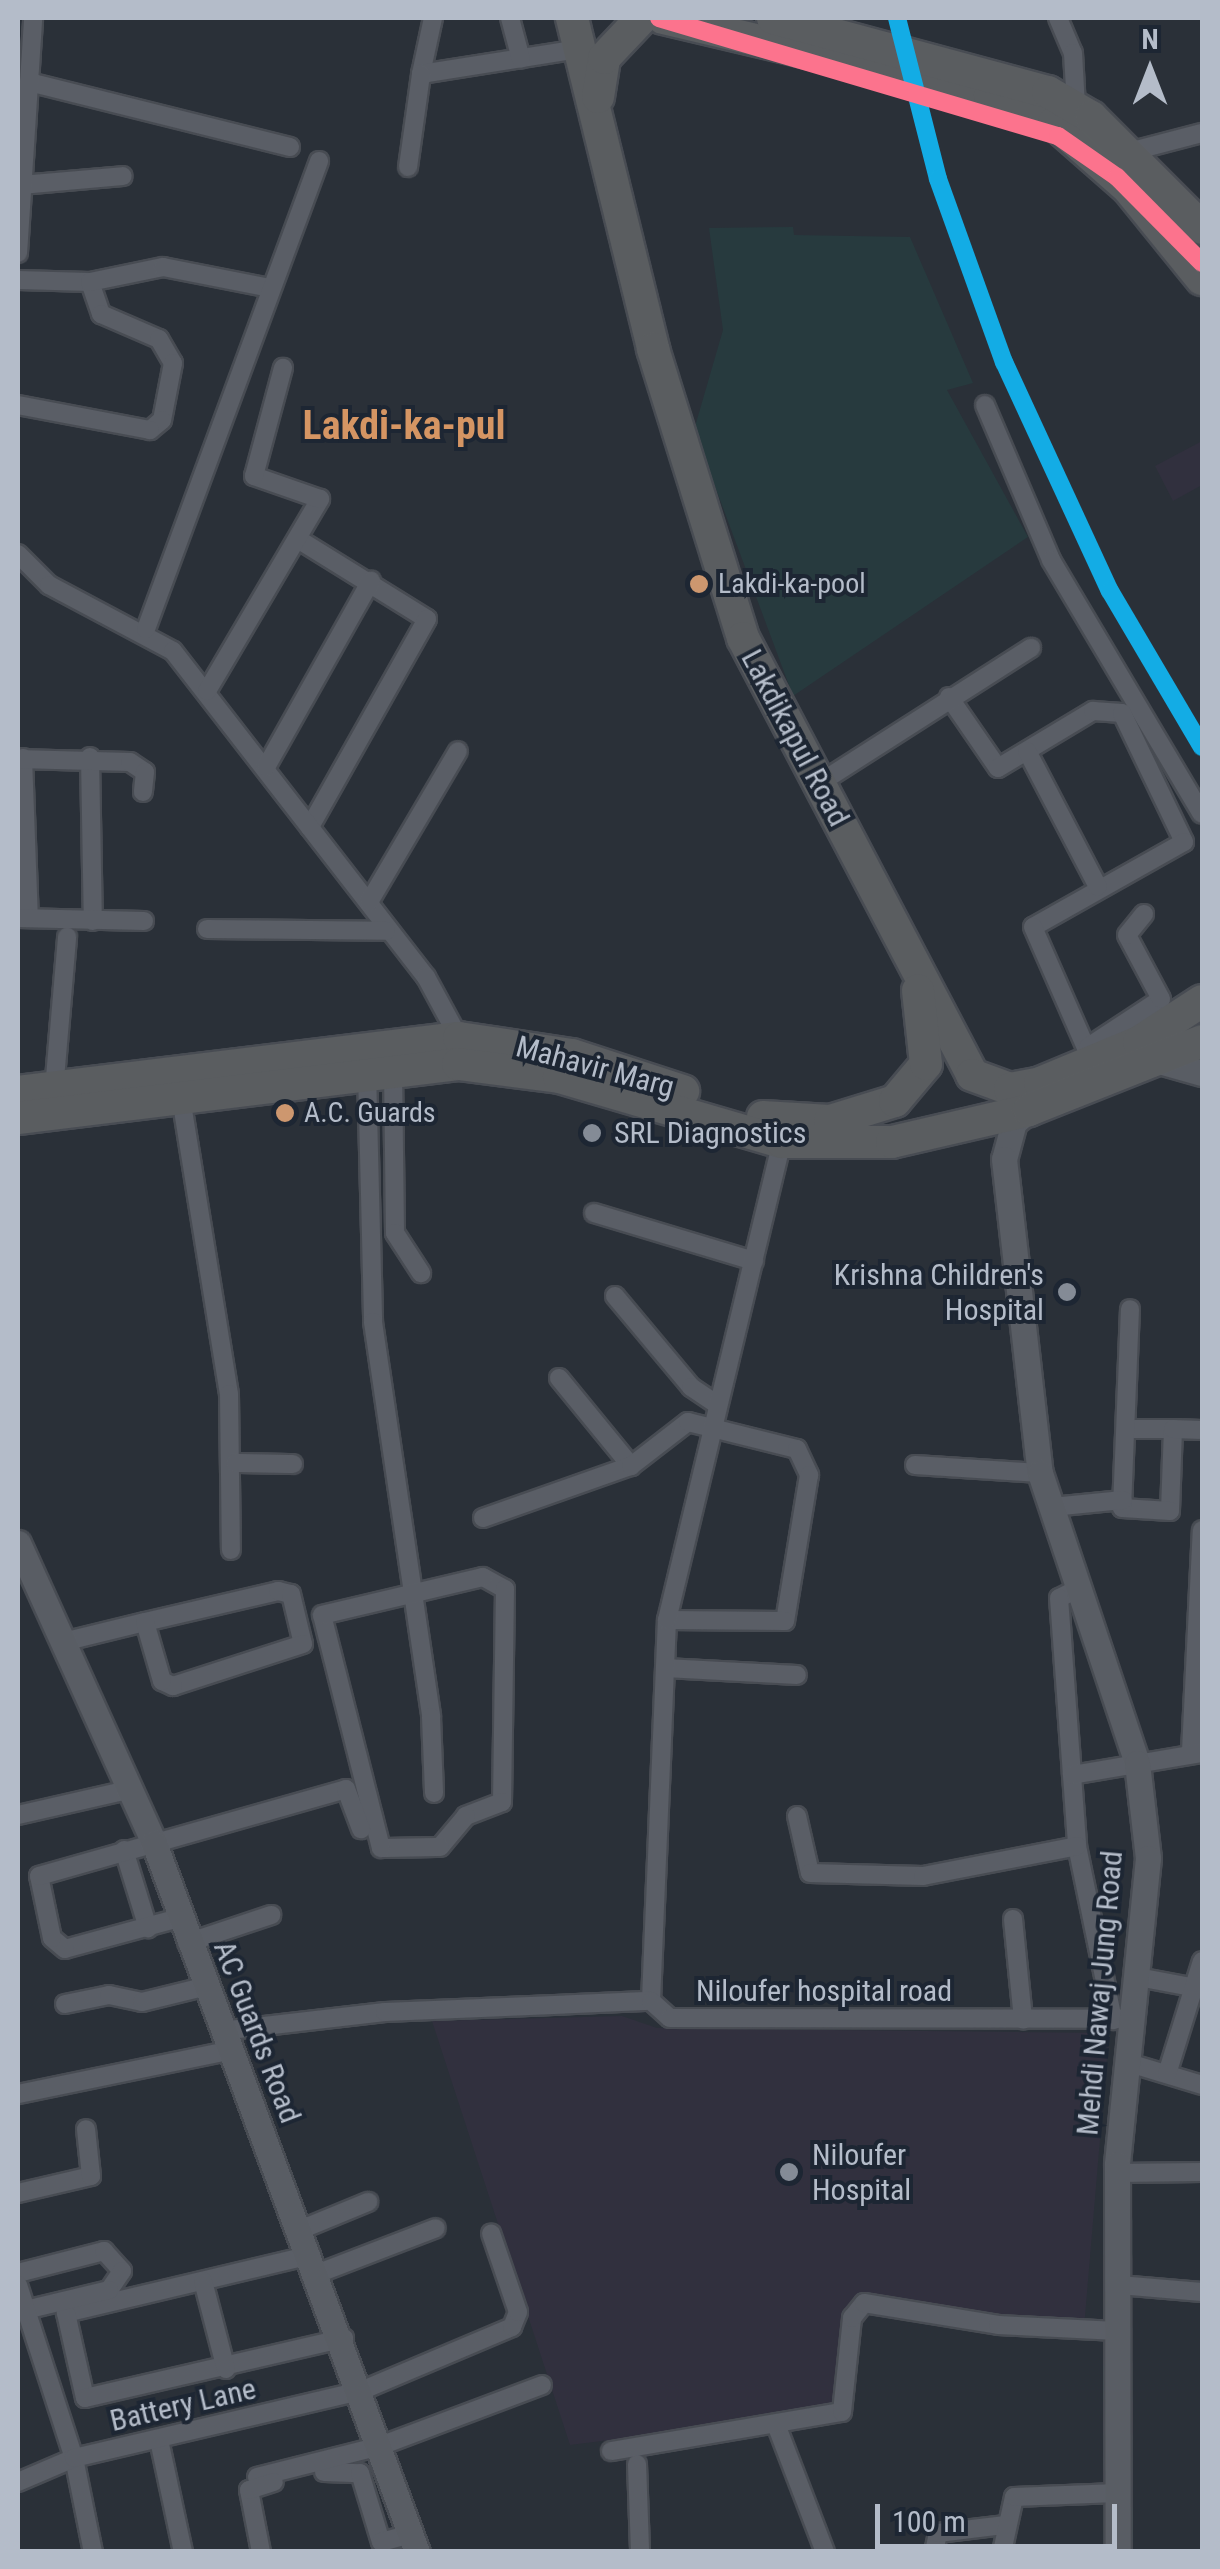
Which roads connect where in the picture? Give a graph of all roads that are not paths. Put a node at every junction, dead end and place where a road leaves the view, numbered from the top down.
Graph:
1 (33, 18) edge
2 (434, 18) edge
3 (510, 18) edge
4 (642, 18) edge
5 (663, 18) edge
6 (773, 18) edge
7 (1058, 18) edge
8 (575, 34) edge
9 (871, 46) edge
10 (24, 55) edge
11 (520, 59) junction
12 (421, 74) junction
13 (968, 78) junction
14 (24, 93) edge
15 (1076, 107) junction
16 (599, 111) junction
17 (1202, 133) edge
18 (21, 134) edge
19 (290, 148) dead end
20 (1129, 152) junction
21 (319, 161) dead end
22 (408, 167) dead end
23 (20, 176) edge
24 (123, 176) dead end
25 (18, 211) edge
26 (1202, 228) edge
27 (18, 248) edge
28 (18, 280) edge
29 (1202, 280) edge
30 (90, 282) junction
31 (265, 288) junction
32 (284, 368) dead end
33 (18, 405) edge
34 (986, 405) dead end
35 (301, 541) junction
36 (19, 561) edge
37 (371, 581) junction
38 (146, 629) junction
39 (1026, 646) dead end
40 (207, 691) junction
41 (949, 696) junction
42 (458, 752) dead end
43 (1027, 752) junction
44 (90, 757) junction
45 (20, 758) edge
46 (266, 767) junction
47 (818, 784) junction
48 (143, 792) dead end
49 (1202, 814) edge
50 (310, 827) junction
51 (1098, 887) junction
52 (369, 902) junction
53 (1144, 914) dead end
54 (23, 918) edge
55 (144, 921) dead end
56 (92, 922) junction
57 (207, 929) dead end
58 (386, 931) junction
59 (66, 937) dead end
60 (913, 960) junction
61 (1202, 1001) edge
62 (459, 1038) junction
63 (1202, 1042) edge
64 (1090, 1056) junction
65 (1160, 1061) junction
66 (380, 1070) junction
67 (1202, 1072) edge
68 (54, 1090) junction
69 (18, 1092) edge
70 (133, 1096) junction
71 (1034, 1096) junction
72 (182, 1104) junction
73 (18, 1118) edge
74 (959, 1132) junction
75 (782, 1142) junction
76 (858, 1142) junction
77 (1004, 1159) junction
78 (594, 1213) dead end
79 (754, 1261) junction
80 (400, 1271) dead end
81 (615, 1296) dead end
82 (1130, 1309) dead end
83 (559, 1378) dead end
84 (716, 1404) junction
85 (707, 1426) junction
86 (1127, 1429) junction
87 (1173, 1429) junction
88 (1202, 1430) edge
89 (235, 1463) junction
90 (294, 1464) dead end
91 (915, 1465) dead end
92 (630, 1466) junction
93 (1040, 1473) junction
94 (1123, 1500) junction
95 (1052, 1506) junction
96 (483, 1518) dead end
97 (1202, 1530) edge
98 (18, 1543) edge
99 (231, 1550) dead end
100 (1079, 1588) junction
101 (412, 1589) junction
102 (667, 1620) junction
103 (145, 1622) junction
104 (67, 1642) junction
105 (665, 1668) junction
106 (797, 1674) dead end
107 (1197, 1752) edge
108 (1137, 1763) junction
109 (1072, 1775) junction
110 (132, 1789) junction
111 (434, 1792) dead end
112 (18, 1816) edge
113 (796, 1816) dead end
114 (154, 1843) junction
115 (1077, 1846) junction
116 (366, 1849) dead end
117 (124, 1850) junction
118 (271, 1915) dead end
119 (1013, 1919) dead end
120 (148, 1928) junction
121 (183, 1931) junction
122 (1202, 1961) edge
123 (1138, 1977) junction
124 (203, 1987) junction
125 (1191, 1987) junction
126 (651, 2001) junction
127 (65, 2004) dead end
128 (1024, 2020) junction
129 (1123, 2020) junction
130 (224, 2041) junction
131 (1128, 2063) junction
132 (1167, 2074) junction
133 (1202, 2085) edge
134 (18, 2094) edge
135 (86, 2129) dead end
136 (1202, 2172) edge
137 (1117, 2173) junction
138 (18, 2193) edge
139 (368, 2202) dead end
140 (436, 2228) dead end
141 (300, 2230) junction
142 (491, 2233) dead end
143 (315, 2264) junction
144 (18, 2272) edge
145 (203, 2281) junction
146 (18, 2284) edge
147 (1119, 2285) junction
148 (1202, 2292) edge
149 (26, 2310) junction
150 (1117, 2330) junction
151 (344, 2338) junction
152 (226, 2368) junction
153 (542, 2385) dead end
154 (363, 2390) junction
155 (776, 2427) junction
156 (159, 2440) junction
157 (380, 2446) junction
158 (611, 2451) dead end
159 (74, 2458) junction
160 (637, 2464) dead end
161 (258, 2477) dead end
162 (18, 2482) edge
163 (1117, 2493) junction
164 (1004, 2525) junction
165 (414, 2543) edge
166 (382, 2547) edge
167 (93, 2552) edge
168 (183, 2552) edge
169 (260, 2552) edge
170 (640, 2552) edge
171 (825, 2552) edge
172 (934, 2552) edge
173 (1002, 2552) edge
174 (1118, 2552) edge

1 - 10 street
2 - 12 street
3 - 11 street
4 - 16 highway
5 - 9 highway
6 - 9 highway
7 - 15 street
8 - 11 street
8 - 16 highway, Lakdikapul Road
9 - 13 highway
10 - 14 street
11 - 12 street
12 - 22 street
13 - 15 highway
13 - 29 highway
14 - 18 street
14 - 19 street
15 - 20 highway
16 - 47 highway, Lakdikapul Road
17 - 20 street
18 - 23 street
20 - 26 highway
21 - 31 street
23 - 24 street
23 - 25 street
25 - 27 street
28 - 30 street
30 - 31 street
30 - 33 street
31 - 38 street
32 - 35 street
34 - 49 street
35 - 37 street
35 - 40 street
36 - 38 street
37 - 46 street
37 - 50 street
38 - 40 street
39 - 41 street
40 - 46 street
41 - 43 street
41 - 47 street
42 - 52 street
43 - 51 street
43 - 51 street
44 - 45 street
44 - 48 street
44 - 56 street
45 - 54 street
46 - 50 street
47 - 60 highway, Lakdikapul Road
50 - 52 street
51 - 64 street
52 - 58 street
53 - 64 street
54 - 56 street
55 - 56 street
57 - 58 street
58 - 62 street
59 - 68 street
60 - 62 highway, Mahavir Marg
60 - 71 highway, Lakdikapul Road
61 - 64 highway, Lakdikapul Road
62 - 70 highway, Mahavir Marg
63 - 65 highway, Lakdikapul Road
64 - 71 highway, Lakdikapul Road
65 - 67 main road
65 - 71 highway, Lakdikapul Road
66 - 72 highway, Mahavir Marg
66 - 75 highway, Mahavir Marg
66 - 80 street
66 - 101 street
68 - 69 highway, Mahavir Marg
68 - 70 highway, Mahavir Marg
70 - 72 highway, Mahavir Marg
70 - 73 highway, Mahavir Marg
71 - 74 highway, Lakdikapul Road
71 - 76 highway
71 - 77 main road
72 - 89 street
74 - 76 highway, Mahavir Marg
74 - 77 main road
75 - 76 highway, Mahavir Marg
75 - 79 street
77 - 93 main road, Mehdi Nawaj Jung Road
78 - 79 street
79 - 84 street
81 - 84 street
82 - 86 street
83 - 92 street
84 - 85 street
85 - 92 street
85 - 102 street
85 - 102 street
86 - 87 street
86 - 94 street
87 - 88 street
87 - 94 street
89 - 90 street
89 - 99 street
91 - 93 street
92 - 96 street
93 - 95 main road, Mehdi Nawaj Jung Road
94 - 95 street
95 - 100 main road, Mehdi Nawaj Jung Road
97 - 107 street
98 - 104 main road, AC Guards Road
100 - 108 main road, Mehdi Nawaj Jung Road
100 - 109 street
101 - 101 street
101 - 111 street
102 - 105 street
103 - 103 street
103 - 104 street
104 - 110 main road, AC Guards Road
105 - 106 street
105 - 126 street
107 - 108 street
108 - 109 street
108 - 123 main road, Mehdi Nawaj Jung Road
109 - 115 street
110 - 112 street
110 - 114 main road, AC Guards Road
113 - 115 street
114 - 116 street
114 - 117 street
114 - 121 main road, AC Guards Road
115 - 129 street
117 - 120 street
117 - 120 street
118 - 121 street
119 - 128 street
120 - 121 street
121 - 124 main road, AC Guards Road
122 - 125 street
123 - 125 street
123 - 129 main road, Mehdi Nawaj Jung Road
124 - 127 street
124 - 130 main road, AC Guards Road
125 - 132 street
126 - 128 street, Niloufer hospital road
126 - 130 street, Niloufer hospital road
128 - 129 street, Niloufer hospital road
129 - 131 main road, Mehdi Nawaj Jung Road
130 - 134 street, Niloufer hospital road
130 - 141 main road, AC Guards Road
131 - 132 street
131 - 137 main road, Mehdi Nawaj Jung Road
132 - 133 street
135 - 138 street
136 - 137 street
137 - 147 main road, Mehdi Nawaj Jung Road
139 - 141 street
140 - 143 street
141 - 143 main road, AC Guards Road
142 - 154 street, Battery Lane
143 - 145 street
143 - 151 main road, AC Guards Road
144 - 149 street
145 - 152 street
145 - 152 street
146 - 149 street
147 - 148 street
147 - 150 main road, Mehdi Nawaj Jung Road
149 - 159 street
150 - 155 street
150 - 163 main road, Mehdi Nawaj Jung Road
151 - 152 street
151 - 154 main road, AC Guards Road
153 - 157 street
154 - 156 street, Battery Lane
154 - 157 main road, AC Guards Road
155 - 158 street
155 - 171 street
156 - 159 street, Battery Lane
156 - 168 street
157 - 161 street
157 - 165 main road, AC Guards Road
159 - 162 street, Battery Lane
159 - 167 street
160 - 170 street
163 - 164 street
163 - 174 main road, Mehdi Nawaj Jung Road
164 - 172 street
164 - 173 street
165 - 166 street
166 - 169 street

